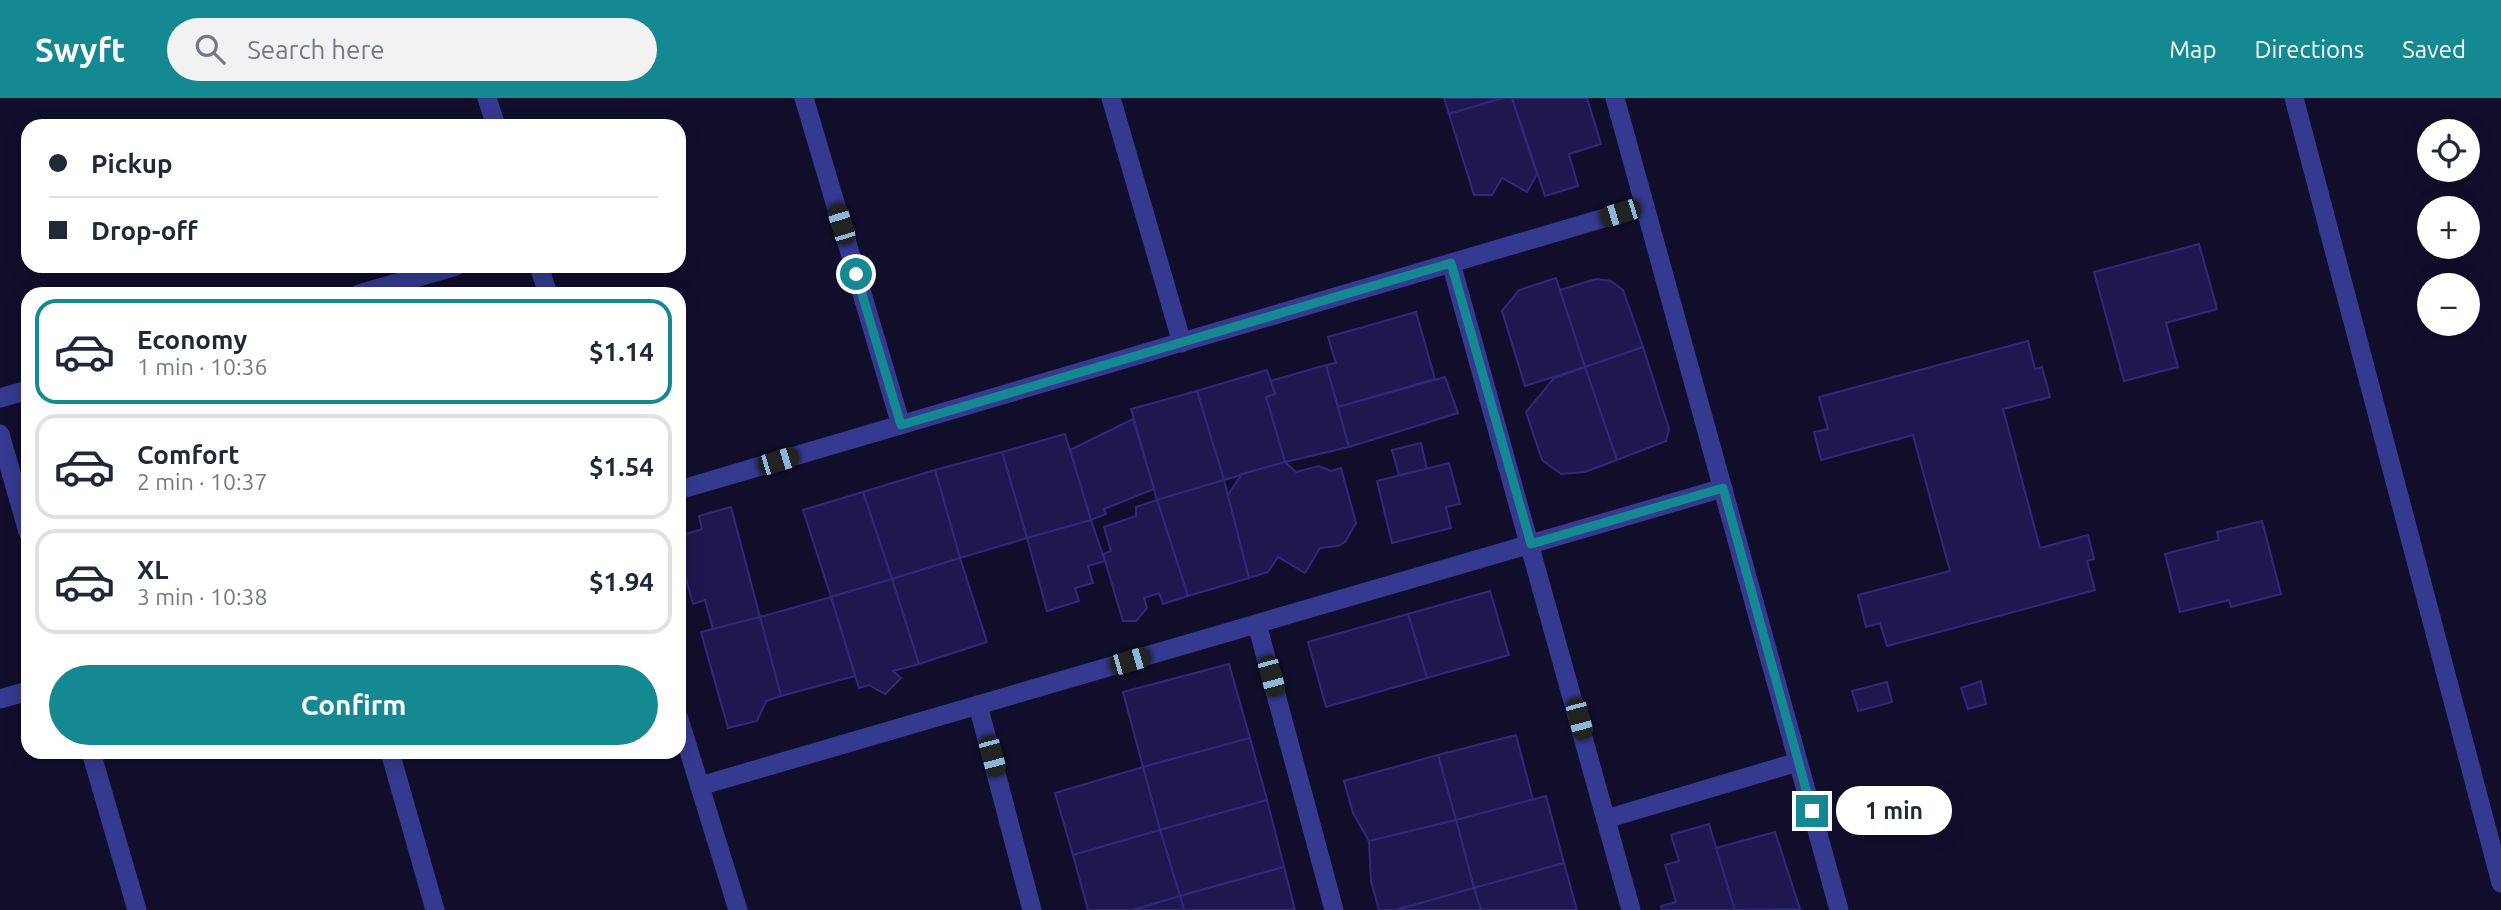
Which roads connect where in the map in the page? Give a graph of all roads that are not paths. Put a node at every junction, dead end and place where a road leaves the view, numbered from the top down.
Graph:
1 (487, 98) edge
2 (804, 98) edge
3 (1111, 98) edge
4 (1615, 98) edge
5 (2294, 98) edge
6 (494, 119) edge
7 (1645, 206) junction
8 (1451, 263) junction
9 (432, 273) edge
10 (383, 287) edge
11 (1182, 342) junction
12 (21, 392) edge
13 (0, 398) edge
14 (901, 425) junction
15 (0, 434) edge
16 (686, 488) edge
17 (1723, 488) junction
18 (21, 507) edge
19 (1531, 544) junction
20 (1257, 624) junction
21 (21, 693) edge
22 (0, 699) edge
23 (978, 705) junction
24 (686, 741) edge
25 (94, 759) edge
26 (392, 759) edge
27 (1798, 762) junction
28 (700, 786) junction
29 (1606, 819) junction
30 (2501, 883) edge
31 (137, 910) edge
32 (435, 910) edge
33 (738, 910) edge
34 (1032, 910) edge
35 (1334, 910) edge
36 (1631, 910) edge
37 (1839, 910) edge

1 - 6 street
2 - 14 street
3 - 11 street
4 - 7 street
5 - 30 street
7 - 8 street
7 - 17 street
8 - 11 street
8 - 19 street
9 - 10 street
11 - 14 street
12 - 13 street
14 - 16 street
15 - 18 street
17 - 19 street
17 - 27 street
19 - 20 street
19 - 29 street
20 - 23 street
20 - 35 street
21 - 22 street
23 - 28 street
23 - 34 street
24 - 28 street
25 - 31 street
26 - 32 street
27 - 29 street
27 - 37 street
28 - 33 street
29 - 36 street

